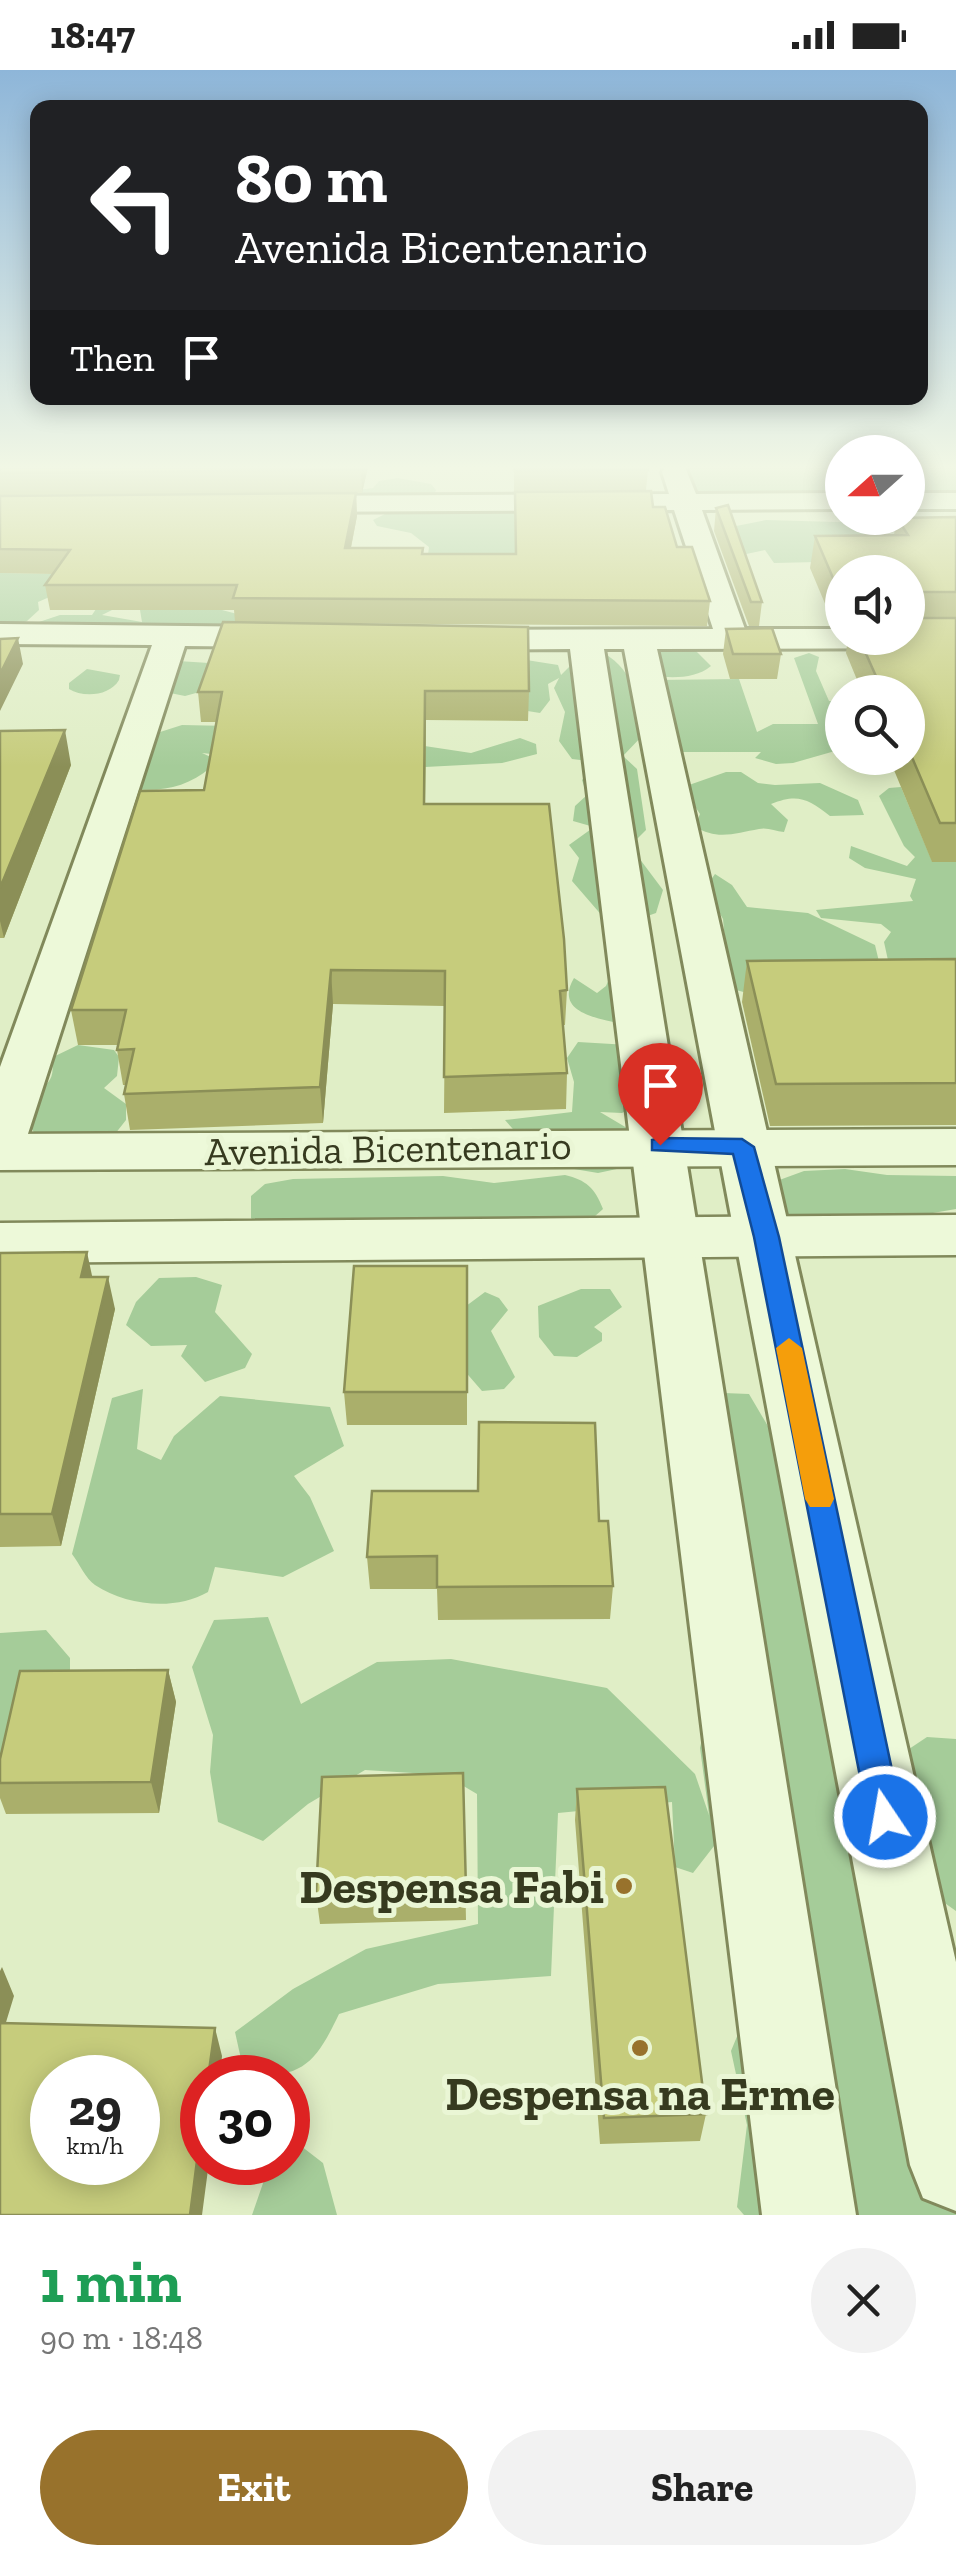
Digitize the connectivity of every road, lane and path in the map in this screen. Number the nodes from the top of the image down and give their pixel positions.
1 (707, 567) edge
2 (0, 634) edge
3 (172, 635) junction
4 (331, 638) edge
5 (956, 638) edge
6 (429, 639) edge
7 (733, 640) junction
8 (612, 642) junction
9 (0, 1140) edge
10 (660, 1145) junction
11 (742, 1147) junction
12 (956, 1147) edge
13 (0, 1152) edge
14 (956, 1235) edge
15 (671, 1237) junction
16 (766, 1237) junction
17 (0, 1243) edge
18 (956, 2165) edge
19 (809, 2215) edge

1 - 7 street
2 - 3 street
3 - 4 street
3 - 9 street
5 - 7 street
6 - 8 street
7 - 8 street
8 - 10 street
8 - 11 street
10 - 11 street, Avenida Bicentenario
10 - 13 street, Avenida Bicentenario
10 - 15 street
11 - 12 street, Avenida Bicentenario
11 - 16 street
14 - 16 street
15 - 16 street
15 - 17 street
15 - 19 street
16 - 18 street

